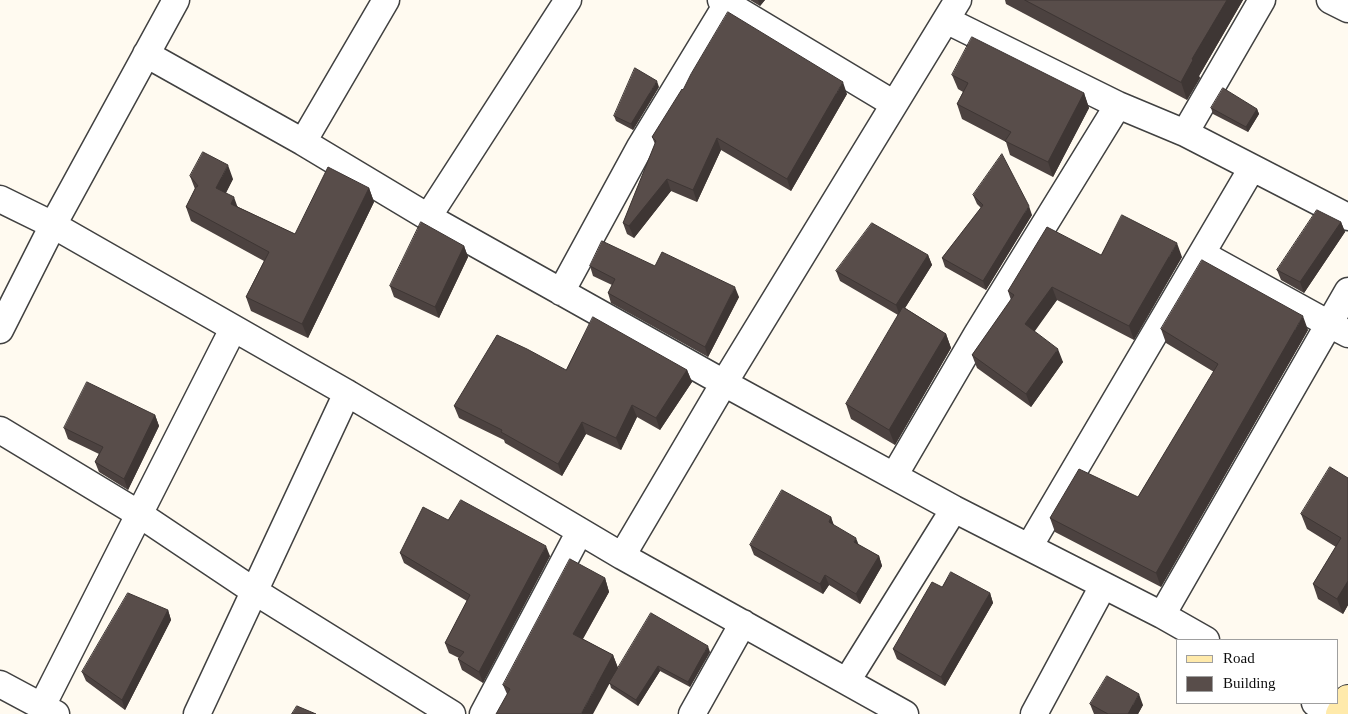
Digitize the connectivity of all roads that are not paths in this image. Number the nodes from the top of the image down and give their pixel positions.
1 (176, 0) edge
2 (386, 0) edge
3 (568, 0) edge
4 (1262, 0) edge
5 (1330, 0) edge
6 (724, 2) edge
7 (952, 10) edge
8 (1348, 10) edge
9 (146, 54) junction
10 (894, 104) junction
11 (1118, 105) junction
12 (1185, 133) junction
13 (303, 142) junction
14 (1252, 168) junction
15 (0, 200) edge
16 (1348, 216) edge
17 (428, 217) junction
18 (53, 225) junction
19 (1202, 254) junction
20 (1348, 291) edge
21 (561, 292) junction
22 (234, 329) junction
23 (1338, 329) edge
24 (0, 330) edge
25 (724, 383) junction
26 (346, 393) junction
27 (0, 430) edge
28 (894, 476) junction
29 (954, 509) junction
30 (139, 514) junction
31 (580, 531) junction
32 (1029, 547) junction
33 (622, 556) junction
34 (1103, 586) junction
35 (254, 591) junction
36 (1162, 615) junction
37 (742, 623) junction
38 (1204, 639) edge
39 (847, 682) junction
40 (0, 684) edge
41 (1348, 699) edge
42 (1317, 704) edge
43 (49, 710) edge
44 (197, 714) edge
45 (452, 714) edge
46 (483, 714) edge
47 (692, 714) edge
48 (905, 714) edge
49 (1034, 714) edge
50 (1335, 714) edge
51 (1340, 714) edge

1 - 9 street
2 - 13 street
3 - 17 street
4 - 12 street
5 - 8 street
6 - 10 street
6 - 21 street
7 - 10 street
7 - 11 street
9 - 13 street
9 - 18 street
10 - 25 street
11 - 12 street
11 - 28 street
12 - 14 street
13 - 17 street
14 - 16 street
14 - 19 street
15 - 18 street
17 - 21 street
18 - 22 street
18 - 24 street
19 - 23 street
19 - 32 street
20 - 23 street
21 - 25 street
22 - 26 street
22 - 30 street
23 - 36 street
25 - 28 street
25 - 33 street
26 - 31 street
26 - 35 street
27 - 30 street
28 - 29 street
29 - 32 street
29 - 39 street
30 - 35 street
30 - 43 street
31 - 33 street
31 - 46 street
32 - 34 street
33 - 37 street
34 - 36 street
34 - 49 street
35 - 44 street
35 - 45 street
36 - 38 street
37 - 39 street
37 - 47 street
39 - 48 street
40 - 43 street
41 - 51 street
42 - 50 street

